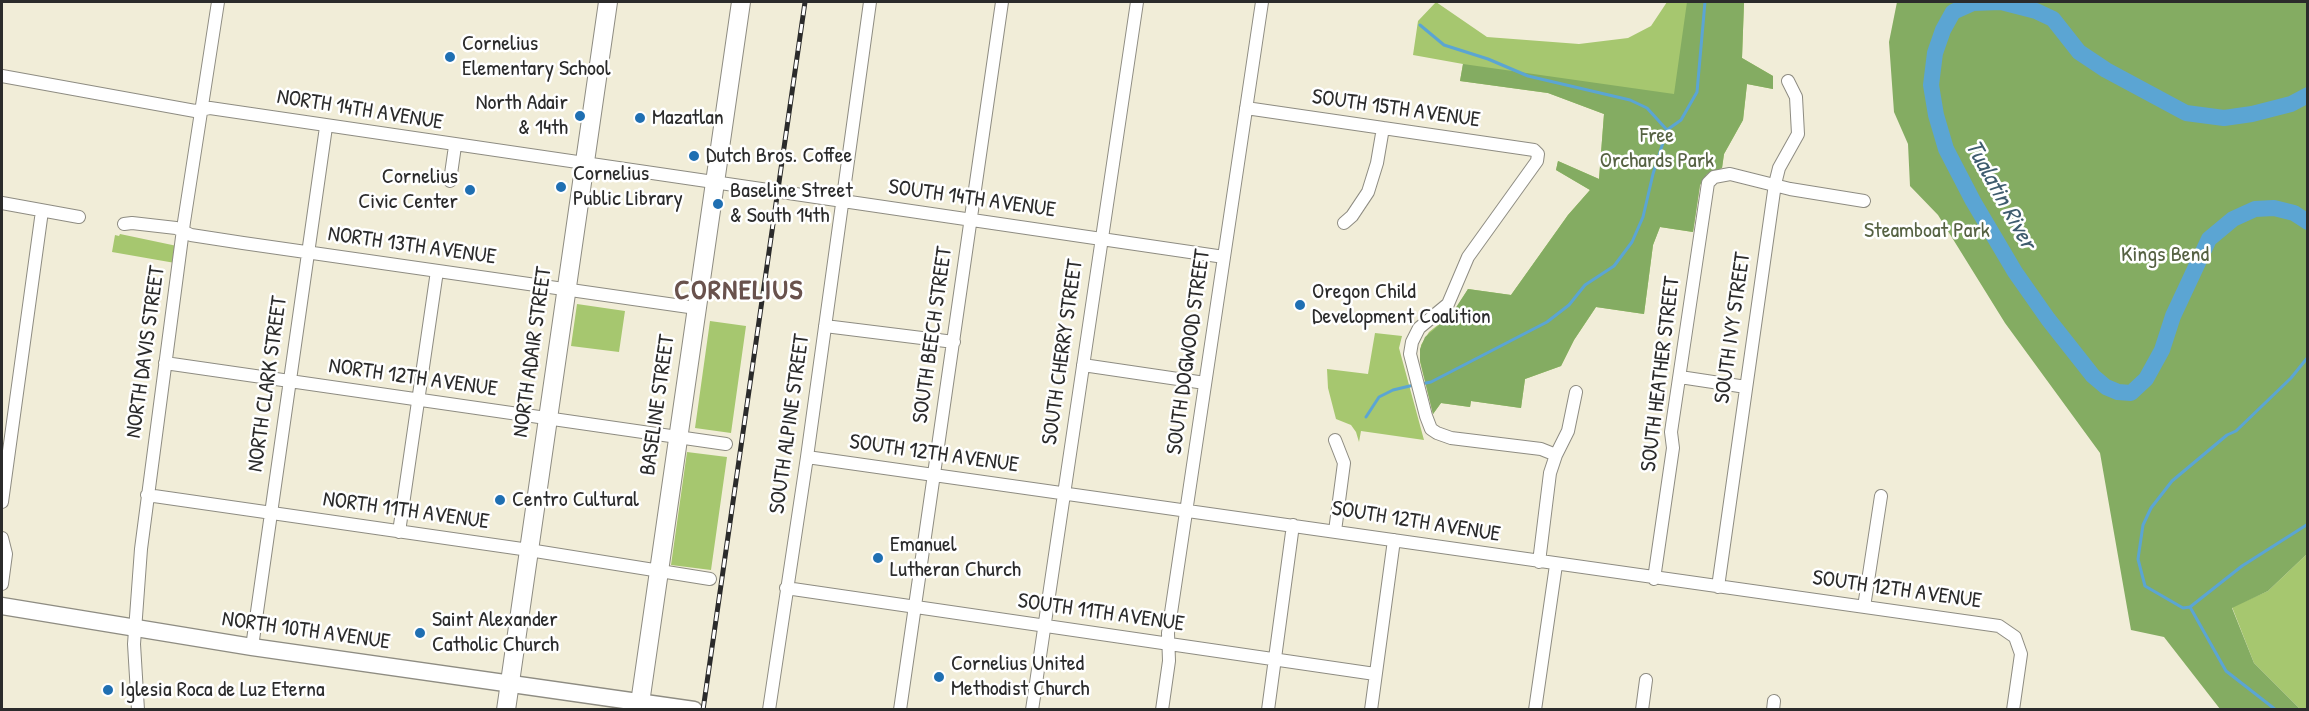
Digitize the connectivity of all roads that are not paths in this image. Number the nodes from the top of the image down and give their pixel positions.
1 (218, 2) edge
2 (608, 2) edge
3 (741, 2) edge
4 (870, 2) edge
5 (1002, 2) edge
6 (1137, 2) edge
7 (1262, 2) edge
8 (2, 76) edge
9 (1788, 81) dead end
10 (1246, 108) junction
11 (202, 111) junction
12 (326, 127) junction
13 (1383, 128) junction
14 (455, 146) junction
15 (585, 164) junction
16 (450, 181) dead end
17 (714, 183) junction
18 (1775, 184) junction
19 (1864, 201) dead end
20 (843, 202) junction
21 (2, 203) edge
22 (42, 211) junction
23 (79, 217) dead end
24 (971, 220) junction
25 (1344, 223) dead end
26 (124, 224) dead end
27 (183, 232) junction
28 (1100, 239) junction
29 (308, 253) junction
30 (1224, 257) junction
31 (437, 271) junction
32 (567, 290) junction
33 (696, 308) junction
34 (825, 326) junction
35 (954, 342) junction
36 (165, 363) junction
37 (1083, 365) junction
38 (1680, 377) junction
39 (289, 381) junction
40 (1205, 383) junction
41 (1746, 387) junction
42 (1576, 393) dead end
43 (419, 400) junction
44 (548, 418) junction
45 (677, 437) junction
46 (1335, 440) dead end
47 (726, 444) dead end
48 (1556, 455) junction
49 (807, 458) junction
50 (933, 475) junction
51 (1063, 493) junction
52 (147, 495) junction
53 (1881, 496) dead end
54 (2, 502) edge
55 (1186, 511) junction
56 (271, 513) junction
57 (1293, 525) junction
58 (1335, 531) junction
59 (399, 532) junction
60 (2, 538) edge
61 (1394, 540) junction
62 (529, 550) junction
63 (1539, 562) junction
64 (1556, 565) junction
65 (658, 571) junction
66 (710, 579) dead end
67 (1654, 579) junction
68 (2, 584) edge
69 (1718, 586) junction
70 (786, 588) junction
71 (2, 606) edge
72 (1864, 607) junction
73 (915, 608) junction
74 (1044, 626) junction
75 (135, 628) junction
76 (1168, 644) junction
77 (252, 647) junction
78 (1275, 660) junction
79 (1375, 674) junction
80 (1646, 680) dead end
81 (509, 683) junction
82 (639, 705) edge
83 (138, 710) edge
84 (506, 710) edge
85 (694, 710) edge
86 (769, 710) edge
87 (900, 710) edge
88 (1032, 710) edge
89 (1162, 710) edge
90 (1268, 710) edge
91 (1371, 710) edge
92 (1535, 710) edge
93 (1642, 710) edge
94 (2013, 710) edge

1 - 11 street, NORTH DAVIS STREET
2 - 15 highway, NORTH ADAIR STREET
3 - 17 highway, BASELINE STREET
4 - 20 street, SOUTH ALPINE STREET
5 - 24 street, SOUTH BEECH STREET
6 - 28 street, SOUTH CHERRY STREET
7 - 10 street, SOUTH DOGWOOD STREET
8 - 11 street, NORTH 14TH AVENUE
9 - 18 street, SOUTH IVY STREET
10 - 13 street, SOUTH 15TH AVENUE
10 - 30 street, SOUTH DOGWOOD STREET
11 - 12 street, NORTH 14TH AVENUE
11 - 27 street, NORTH DAVIS STREET
12 - 14 street, NORTH 14TH AVENUE
12 - 29 street, NORTH CLARK STREET
13 - 25 street
13 - 48 street, SOUTH 15TH AVENUE
14 - 15 street, NORTH 14TH AVENUE
14 - 16 street
15 - 17 street, NORTH 14TH AVENUE
15 - 32 highway, NORTH ADAIR STREET
17 - 20 street, SOUTH 14TH AVENUE
17 - 33 highway, BASELINE STREET
18 - 19 street
18 - 38 street, SOUTH HEATHER STREET
18 - 41 street, SOUTH IVY STREET
20 - 24 street, SOUTH 14TH AVENUE
20 - 34 street, SOUTH ALPINE STREET
21 - 22 street
22 - 23 street
22 - 54 street
24 - 28 street, SOUTH 14TH AVENUE
24 - 35 street, SOUTH BEECH STREET
26 - 27 street, NORTH 13TH AVENUE
27 - 29 street, NORTH 13TH AVENUE
27 - 36 street, NORTH DAVIS STREET
28 - 30 street, SOUTH 14TH AVENUE
28 - 37 street, SOUTH CHERRY STREET
29 - 31 street, NORTH 13TH AVENUE
29 - 39 street, NORTH CLARK STREET
30 - 40 street, SOUTH DOGWOOD STREET
31 - 32 street, NORTH 13TH AVENUE
31 - 43 street
32 - 33 street, NORTH 13TH AVENUE
32 - 44 highway, NORTH ADAIR STREET
33 - 45 highway, BASELINE STREET
34 - 35 street
34 - 49 street, SOUTH ALPINE STREET
35 - 50 street, SOUTH BEECH STREET
36 - 39 street, NORTH 12TH AVENUE
36 - 52 street, NORTH DAVIS STREET
37 - 40 street
37 - 51 street, SOUTH CHERRY STREET
38 - 41 street
38 - 67 street, SOUTH HEATHER STREET
39 - 43 street, NORTH 12TH AVENUE
39 - 56 street, NORTH CLARK STREET
40 - 55 street, SOUTH DOGWOOD STREET
41 - 69 street, SOUTH IVY STREET
42 - 48 street
43 - 44 street, NORTH 12TH AVENUE
43 - 59 street
44 - 45 street, NORTH 12TH AVENUE
44 - 62 highway, NORTH ADAIR STREET
45 - 47 street, NORTH 12TH AVENUE
45 - 65 highway, BASELINE STREET
46 - 58 street
48 - 63 street
49 - 50 street, SOUTH 12TH AVENUE
49 - 70 street, SOUTH ALPINE STREET
50 - 51 street, SOUTH 12TH AVENUE
50 - 73 street, SOUTH BEECH STREET
51 - 55 street, SOUTH 12TH AVENUE
51 - 74 street, SOUTH CHERRY STREET
52 - 56 street, NORTH 11TH AVENUE
52 - 75 street, NORTH DAVIS STREET
53 - 72 street
55 - 57 street, SOUTH 12TH AVENUE
55 - 76 street, SOUTH DOGWOOD STREET
56 - 59 street, NORTH 11TH AVENUE
56 - 77 street, NORTH CLARK STREET
57 - 58 street, SOUTH 12TH AVENUE
57 - 78 street
58 - 61 street, SOUTH 12TH AVENUE
59 - 62 street, NORTH 11TH AVENUE
60 - 68 street
61 - 63 street, SOUTH 12TH AVENUE
61 - 79 street
62 - 65 street, NORTH 11TH AVENUE
62 - 81 highway, NORTH ADAIR STREET
63 - 64 street, SOUTH 12TH AVENUE
64 - 67 street, SOUTH 12TH AVENUE
64 - 92 street
65 - 66 street
65 - 82 highway, BASELINE STREET
67 - 69 street, SOUTH 12TH AVENUE
69 - 72 street, SOUTH 12TH AVENUE
70 - 73 street, SOUTH 11TH AVENUE
70 - 86 street, SOUTH ALPINE STREET
71 - 75 main road, NORTH 10TH AVENUE
72 - 94 street, SOUTH 12TH AVENUE
73 - 74 street, SOUTH 11TH AVENUE
73 - 87 street, SOUTH BEECH STREET
74 - 76 street, SOUTH 11TH AVENUE
74 - 88 street, SOUTH CHERRY STREET
75 - 77 main road, NORTH 10TH AVENUE
75 - 83 street, NORTH DAVIS STREET
76 - 78 street, SOUTH 11TH AVENUE
76 - 89 street, SOUTH DOGWOOD STREET
77 - 81 main road, NORTH 10TH AVENUE
78 - 79 street, SOUTH 11TH AVENUE
78 - 90 street
79 - 91 street
80 - 93 street
81 - 82 main road, NORTH 10TH AVENUE
81 - 84 highway, NORTH ADAIR STREET
82 - 85 main road, NORTH 10TH AVENUE

